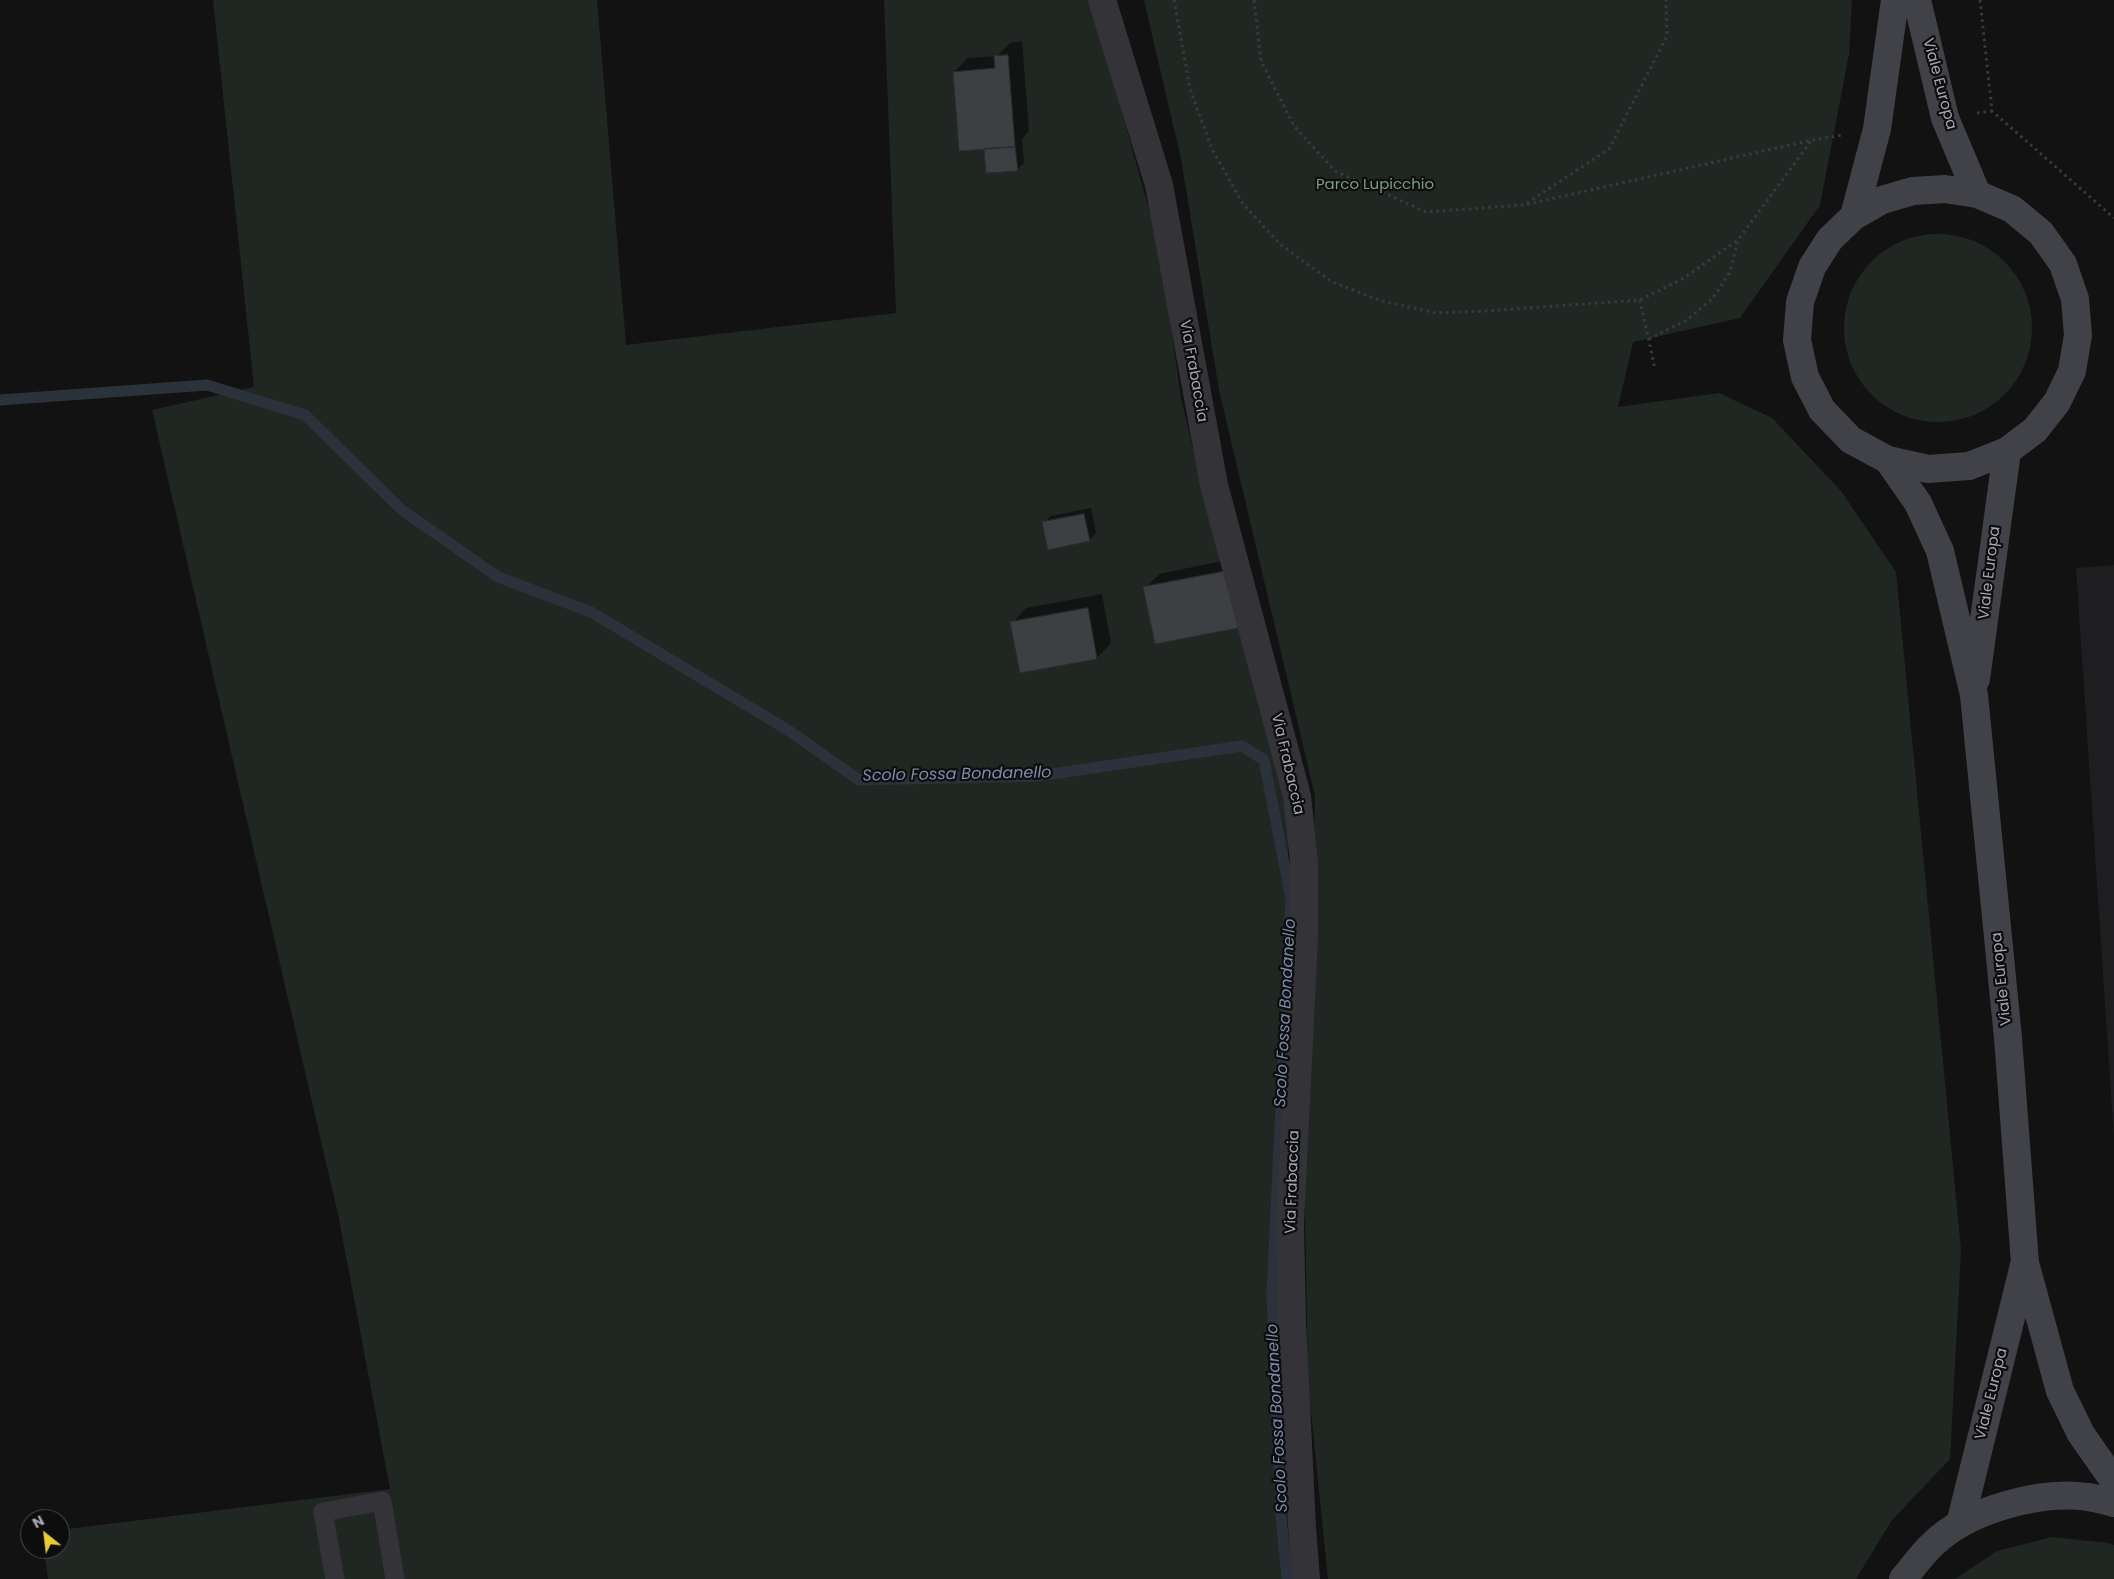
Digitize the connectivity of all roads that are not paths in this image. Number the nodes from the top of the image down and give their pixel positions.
1 (1102, 0) edge
2 (1895, 0) edge
3 (1917, 0) edge
4 (1977, 194) junction
5 (1854, 216) junction
6 (2007, 451) junction
7 (1888, 460) junction
8 (1974, 696) junction
9 (2025, 1263) junction
10 (2114, 1481) edge
11 (2114, 1503) edge
12 (1960, 1524) junction
13 (335, 1579) edge
14 (395, 1579) edge
15 (1306, 1579) edge
16 (1903, 1579) edge

1 - 15 street, Via Frabaccia
2 - 5 street
3 - 4 street, Viale Europa
4 - 5 street, Viale Europa
4 - 6 street, Viale Europa
5 - 7 street, Viale Europa
6 - 7 street, Viale Europa
6 - 8 street, Viale Europa
7 - 8 street, Viale Europa
8 - 9 street, Viale Europa
9 - 10 street, Viale Europa
9 - 12 street, Viale Europa
11 - 12 street
12 - 16 street
13 - 14 lane

